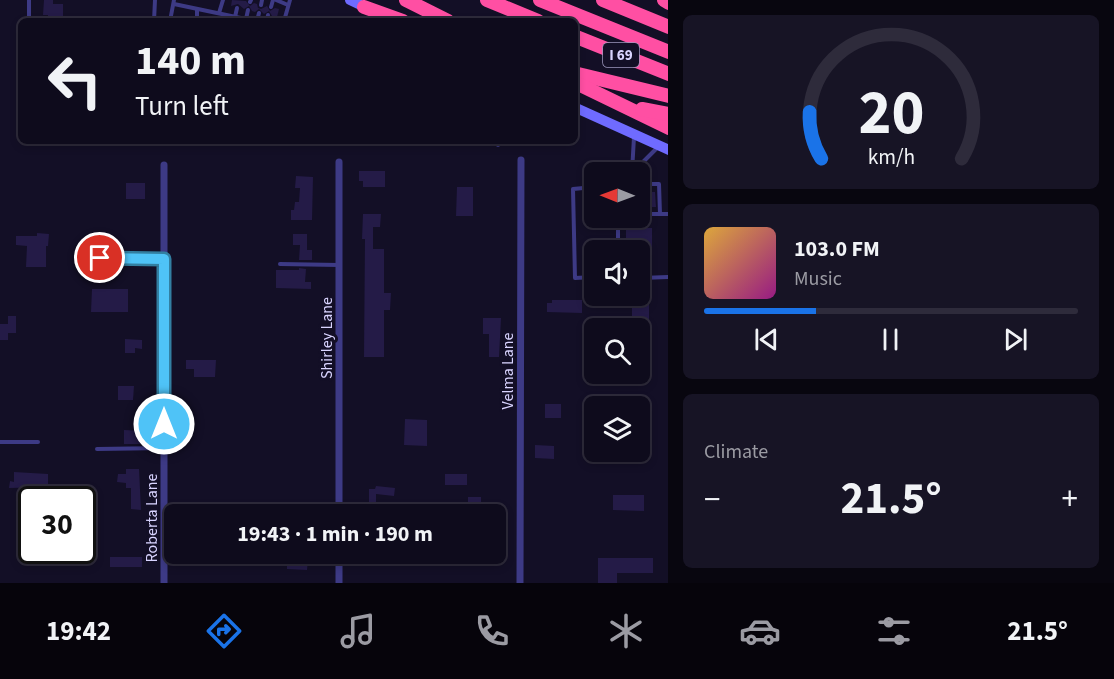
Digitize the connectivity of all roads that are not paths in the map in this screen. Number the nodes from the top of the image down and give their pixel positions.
1 (29, 0) edge
2 (155, 0) edge
3 (223, 0) edge
4 (274, 0) edge
5 (350, 0) edge
6 (406, 0) edge
7 (487, 0) edge
8 (540, 0) edge
9 (603, 0) edge
10 (174, 2) edge
11 (289, 2) edge
12 (271, 7) dead end
13 (364, 7) junction
14 (237, 8) dead end
15 (197, 9) junction
16 (249, 10) dead end
17 (259, 13) dead end
18 (219, 14) junction
19 (268, 15) dead end
20 (235, 17) junction
21 (28, 18) edge
22 (154, 18) edge
23 (171, 18) edge
24 (197, 18) edge
25 (240, 18) edge
26 (246, 18) edge
27 (257, 18) edge
28 (268, 18) edge
29 (285, 18) edge
30 (387, 18) edge
31 (395, 18) edge
32 (442, 18) edge
33 (531, 18) edge
34 (668, 27) edge
35 (578, 38) edge
36 (668, 52) edge
37 (578, 74) edge
38 (668, 74) edge
39 (578, 84) edge
40 (668, 96) edge
41 (608, 98) junction
42 (578, 109) edge
43 (668, 114) edge
44 (668, 128) edge
45 (634, 134) junction
46 (664, 148) edge
47 (521, 160) dead end
48 (339, 162) dead end
49 (633, 162) edge
50 (645, 162) edge
51 (164, 165) dead end
52 (650, 184) edge
53 (584, 188) edge
54 (650, 214) edge
55 (660, 214) junction
56 (668, 214) edge
57 (164, 259) junction
58 (280, 264) dead end
59 (339, 265) junction
60 (650, 276) edge
61 (668, 277) edge
62 (584, 278) edge
63 (100, 280) dead end
64 (0, 442) edge
65 (38, 442) dead end
66 (98, 448) dead end
67 (164, 448) junction
68 (339, 504) edge
69 (339, 564) edge
70 (164, 583) edge
71 (339, 583) edge
72 (519, 583) edge

1 - 21 lane
2 - 22 lane
3 - 18 lane
4 - 11 lane
4 - 12 lane
5 - 13 main road
6 - 32 highway
7 - 33 highway
8 - 36 highway
9 - 34 highway
10 - 15 lane
10 - 23 lane
11 - 29 lane
13 - 30 main road
13 - 31 highway
14 - 20 lane
15 - 18 lane
15 - 24 lane
16 - 26 lane
17 - 27 lane
18 - 20 lane
19 - 28 lane
20 - 25 lane
35 - 38 highway, I 69
37 - 40 highway
39 - 41 highway
41 - 43 highway
41 - 44 highway
42 - 45 main road
45 - 46 main road
45 - 49 lane
46 - 50 lane
47 - 72 street, Velma Lane
48 - 59 street, Shirley Lane
51 - 57 street, Roberta Lane
52 - 55 lane
53 - 62 lane
54 - 55 lane
55 - 56 lane
57 - 63 lane
57 - 67 street, Roberta Lane
58 - 59 lane
59 - 68 street, Shirley Lane
60 - 61 lane
64 - 65 lane
66 - 67 lane
67 - 70 street, Roberta Lane
69 - 71 street

